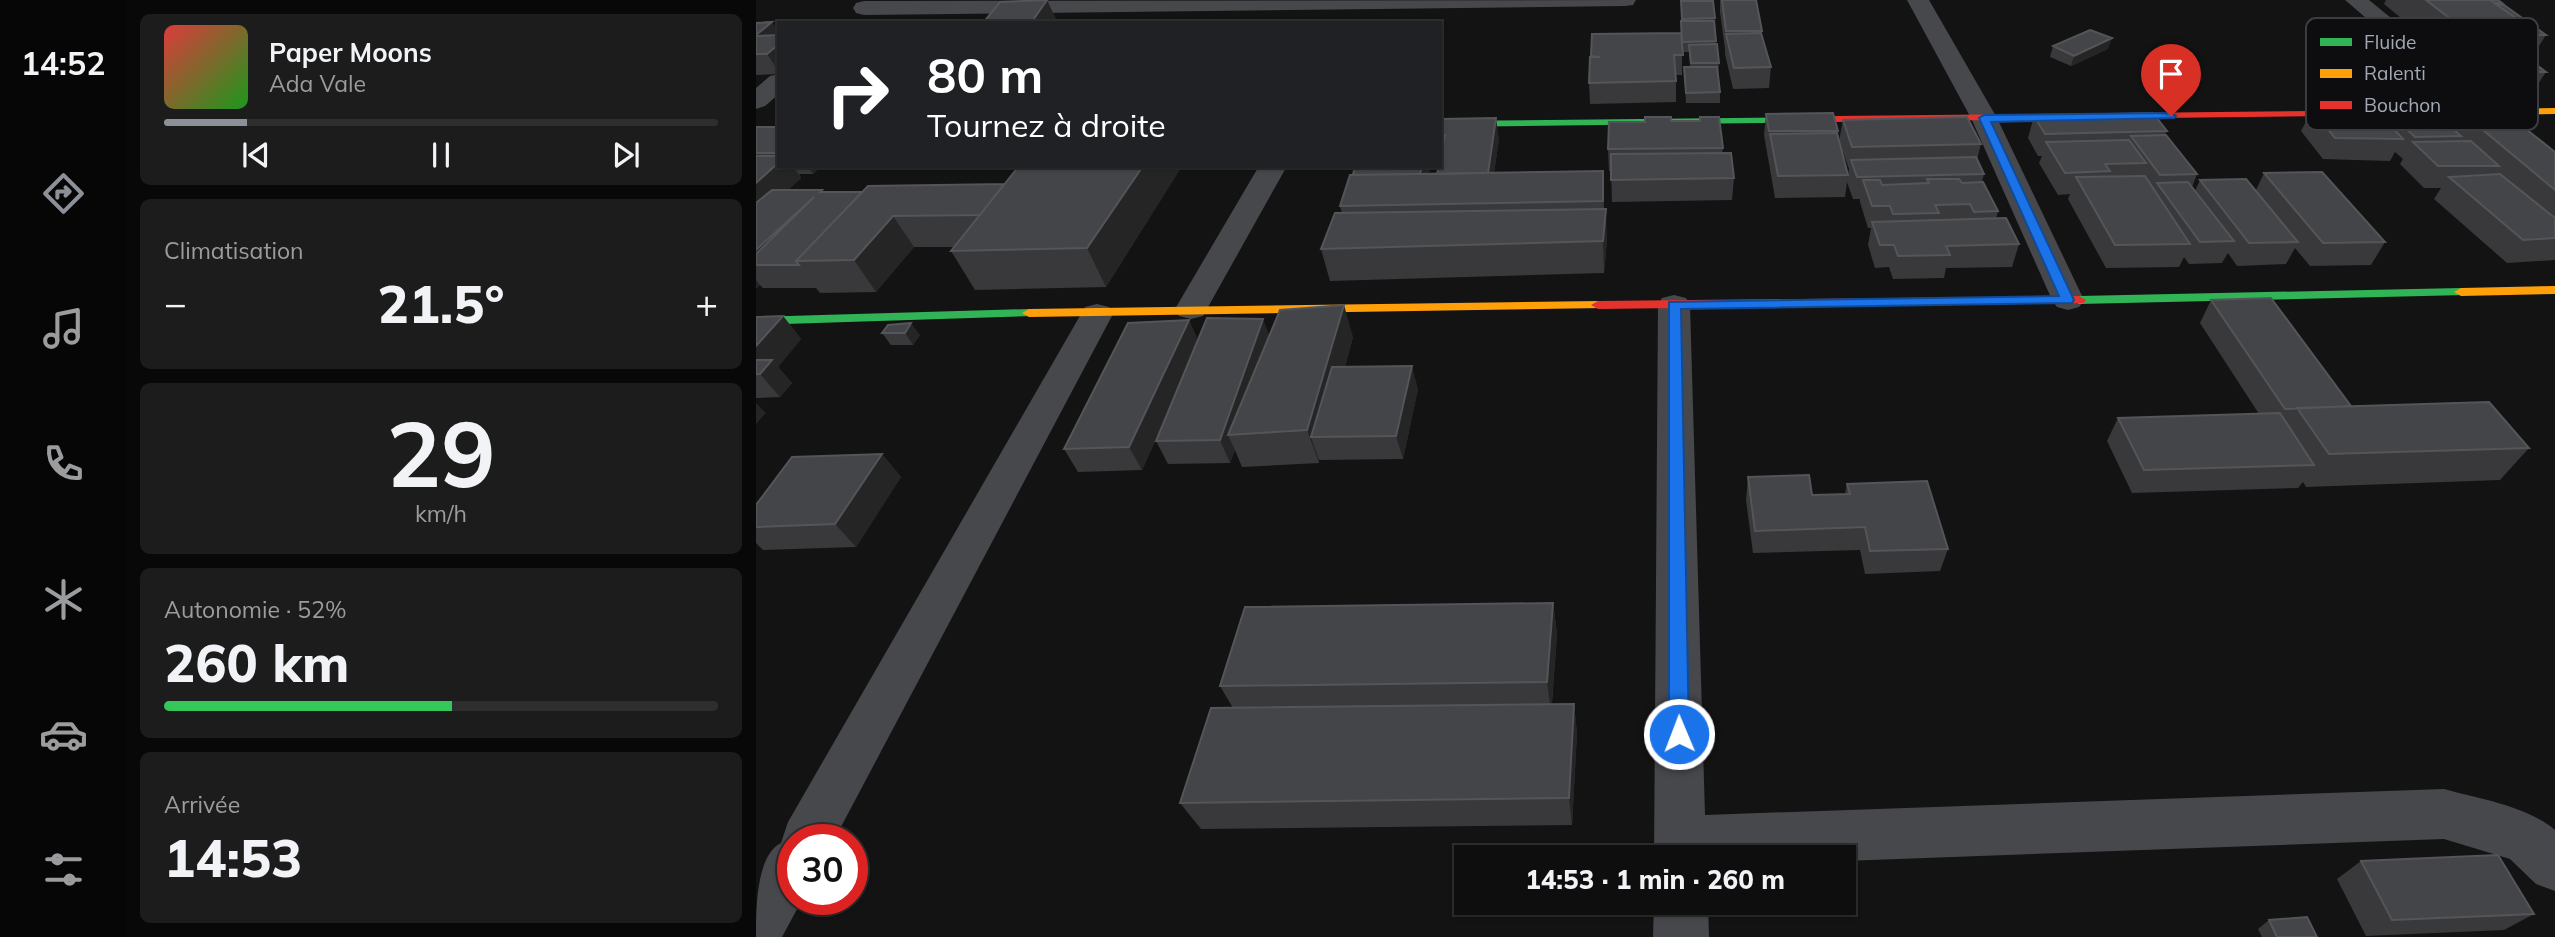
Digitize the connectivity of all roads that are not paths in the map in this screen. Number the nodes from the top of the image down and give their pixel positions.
1 (1625, 0) edge
2 (1918, 0) edge
3 (2356, 0) edge
4 (1341, 9) edge
5 (862, 10) edge
6 (2378, 18) edge
7 (777, 83) edge
8 (756, 100) edge
9 (2306, 114) edge
10 (1984, 118) junction
11 (1442, 124) edge
12 (2510, 130) edge
13 (1272, 168) edge
14 (2555, 172) edge
15 (2555, 290) edge
16 (2068, 300) junction
17 (1674, 304) junction
18 (1191, 309) junction
19 (1097, 314) junction
20 (756, 321) edge
21 (815, 824) edge
22 (1680, 845) edge
23 (1786, 845) edge
24 (2555, 865) edge
25 (777, 892) edge
26 (1681, 915) edge
27 (756, 929) edge
28 (1681, 937) edge

1 - 4 street
2 - 10 street
3 - 6 street
4 - 5 street
7 - 8 street
9 - 10 street
10 - 11 street
10 - 16 street
12 - 14 street
13 - 18 street
15 - 16 street
16 - 17 street
17 - 18 street
17 - 22 street
18 - 19 street
19 - 20 street
19 - 21 street
23 - 24 street
25 - 27 street
26 - 28 street

